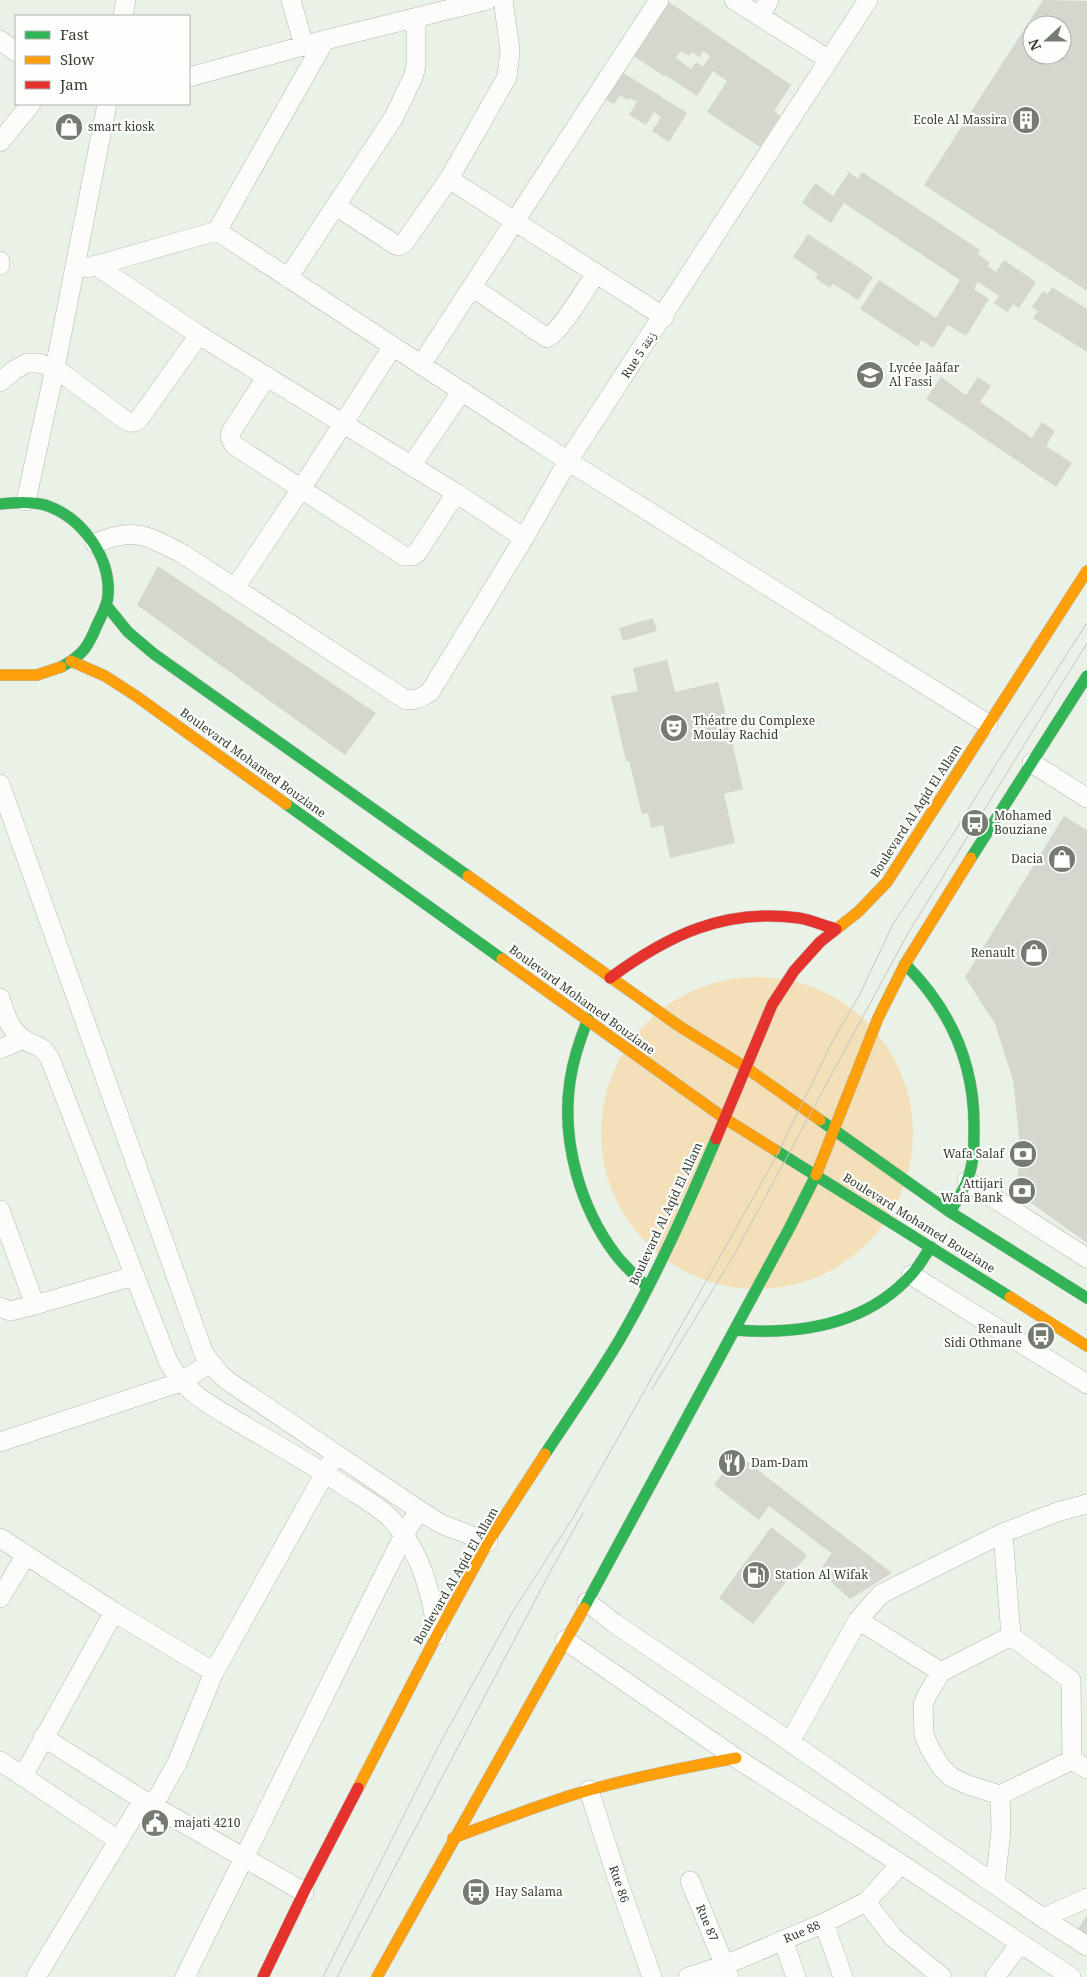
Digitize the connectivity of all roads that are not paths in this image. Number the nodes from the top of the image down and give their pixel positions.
1 (126, 0) edge
2 (291, 0) edge
3 (487, 0) edge
4 (503, 0) edge
5 (659, 0) edge
6 (734, 0) edge
7 (868, 0) edge
8 (460, 4) edge
9 (765, 8) edge
10 (123, 15) edge
11 (416, 18) junction
12 (0, 40) edge
13 (325, 40) junction
14 (304, 46) junction
15 (15, 51) edge
16 (829, 60) junction
17 (190, 76) edge
18 (30, 105) edge
19 (107, 105) edge
20 (0, 142) edge
21 (449, 179) junction
22 (336, 206) junction
23 (516, 220) junction
24 (216, 231) junction
25 (95, 265) junction
26 (74, 272) junction
27 (596, 273) junction
28 (288, 278) junction
29 (472, 287) junction
30 (664, 317) junction
31 (199, 335) junction
32 (393, 346) junction
33 (421, 364) junction
34 (55, 368) junction
35 (267, 376) junction
36 (0, 382) edge
37 (462, 391) junction
38 (342, 424) junction
39 (568, 461) junction
40 (411, 466) junction
41 (301, 490) junction
42 (456, 493) junction
43 (26, 502) junction
44 (0, 504) edge
45 (524, 538) junction
46 (95, 543) junction
47 (1087, 571) edge
48 (234, 588) junction
49 (106, 605) junction
50 (71, 661) junction
51 (0, 675) edge
52 (1087, 676) edge
53 (988, 724) junction
54 (1032, 762) junction
55 (0, 784) edge
56 (1087, 798) edge
57 (836, 929) junction
58 (905, 964) junction
59 (610, 978) junction
60 (0, 998) edge
61 (588, 1019) junction
62 (24, 1040) junction
63 (0, 1049) edge
64 (745, 1068) junction
65 (724, 1118) junction
66 (833, 1130) junction
67 (816, 1174) junction
68 (967, 1181) junction
69 (0, 1210) edge
70 (950, 1212) junction
71 (931, 1247) junction
72 (1087, 1258) edge
73 (910, 1274) junction
74 (134, 1276) junction
75 (648, 1288) junction
76 (1087, 1298) edge
77 (35, 1305) junction
78 (0, 1307) edge
79 (734, 1330) junction
80 (1087, 1346) edge
81 (210, 1363) junction
82 (180, 1382) junction
83 (1087, 1384) edge
84 (0, 1442) edge
85 (337, 1454) junction
86 (324, 1473) junction
87 (1087, 1504) edge
88 (419, 1510) junction
89 (1003, 1533) junction
90 (404, 1536) junction
91 (0, 1538) edge
92 (488, 1542) junction
93 (26, 1555) junction
94 (0, 1598) edge
95 (587, 1602) junction
96 (114, 1612) junction
97 (858, 1620) junction
98 (437, 1635) junction
99 (1011, 1636) junction
100 (565, 1640) junction
101 (214, 1672) junction
102 (941, 1672) junction
103 (1079, 1676) edge
104 (43, 1737) junction
105 (790, 1742) junction
106 (736, 1758) junction
107 (0, 1762) edge
108 (1079, 1765) edge
109 (23, 1776) junction
110 (589, 1790) junction
111 (1000, 1794) junction
112 (148, 1803) junction
113 (453, 1838) junction
114 (119, 1841) junction
115 (244, 1858) junction
116 (901, 1864) junction
117 (690, 1881) dead end
118 (995, 1884) junction
119 (304, 1892) junction
120 (1087, 1898) edge
121 (866, 1902) junction
122 (1042, 1918) junction
123 (824, 1923) junction
124 (783, 1940) junction
125 (1020, 1944) junction
126 (1087, 1946) edge
127 (727, 1971) edge
128 (36, 1977) edge
129 (185, 1977) edge
130 (264, 1977) edge
131 (377, 1977) edge
132 (652, 1977) edge
133 (688, 1977) edge
134 (796, 1977) edge
135 (843, 1977) edge
136 (942, 1977) edge
137 (995, 1977) edge
138 (1071, 1977) edge

1 - 10 street
2 - 14 street
3 - 8 street
4 - 21 street
5 - 23 street
6 - 9 street
7 - 16 street, Rue 5 زنقة
8 - 11 street
9 - 16 street
11 - 13 street
11 - 22 street
12 - 15 street
13 - 14 street
13 - 24 street
14 - 17 street
16 - 30 street, Rue 5 زنقة
18 - 20 street
19 - 26 street
21 - 22 street
21 - 23 street
22 - 28 street
23 - 27 street
23 - 29 street
24 - 25 street
24 - 28 street
25 - 26 street
25 - 31 street
26 - 34 street
27 - 29 street
27 - 30 street
28 - 32 street
29 - 33 street
30 - 39 street, Rue 5 زنقة
31 - 34 street
31 - 35 street
32 - 33 street
32 - 38 street
33 - 37 street
34 - 36 street
34 - 43 street
35 - 38 street
35 - 41 street
37 - 39 street
37 - 40 street
38 - 40 street
38 - 41 street
39 - 45 street, Rue 5 زنقة
39 - 53 street
40 - 42 street
41 - 42 street
41 - 48 street
42 - 45 street
43 - 44 main road
43 - 46 main road
45 - 48 street, Rue 5 زنقة
46 - 48 street
46 - 49 main road
47 - 53 main road, Boulevard Al Aqid El Allam
49 - 50 main road
49 - 59 main road, Boulevard Mohamed Bouziane
50 - 51 main road
50 - 61 main road, Boulevard Mohamed Bouziane
52 - 54 main road
53 - 57 main road, Boulevard Al Aqid El Allam
54 - 56 street
54 - 58 main road
55 - 81 street
57 - 59 main road
57 - 64 main road, Boulevard Al Aqid El Allam
58 - 66 main road
58 - 68 main road
59 - 64 main road, Boulevard Mohamed Bouziane
60 - 62 street
61 - 65 main road, Boulevard Mohamed Bouziane
61 - 75 main road
62 - 63 street
62 - 74 street
64 - 65 main road, Boulevard Al Aqid El Allam
64 - 66 main road, Boulevard Mohamed Bouziane
65 - 67 main road, Boulevard Mohamed Bouziane
65 - 75 main road, Boulevard Al Aqid El Allam
66 - 67 main road
66 - 70 main road, Boulevard Mohamed Bouziane
67 - 71 main road, Boulevard Mohamed Bouziane
67 - 79 main road
68 - 70 main road
68 - 72 street
69 - 77 street
70 - 76 main road, Boulevard Mohamed Bouziane
71 - 73 main road
71 - 80 main road, Boulevard Mohamed Bouziane
73 - 79 main road
73 - 83 street
74 - 77 street
74 - 82 street
75 - 92 main road, Boulevard Al Aqid El Allam
77 - 78 street
79 - 95 main road
81 - 82 street
81 - 85 street
82 - 84 street
82 - 86 street
85 - 86 street
85 - 88 street
86 - 90 street
86 - 101 street
87 - 89 street
88 - 90 street
88 - 92 street
89 - 97 street
89 - 99 street
90 - 98 street
90 - 115 street
91 - 93 street
92 - 98 main road, Boulevard Al Aqid El Allam
93 - 94 street
93 - 96 street
95 - 100 main road
95 - 105 street
96 - 101 street
96 - 104 street
97 - 102 street
97 - 105 street
98 - 119 main road, Boulevard Al Aqid El Allam
99 - 102 street
99 - 103 street
100 - 106 street
100 - 113 main road
101 - 112 street
102 - 111 street
103 - 108 street
104 - 109 street
104 - 112 street
105 - 118 street
106 - 110 main road
106 - 116 street
107 - 109 street
108 - 111 street
109 - 114 street
110 - 113 main road
110 - 132 street, Rue 86
111 - 118 street
112 - 114 street
112 - 115 street
113 - 131 main road
114 - 128 street
115 - 119 street
115 - 129 street
116 - 121 street, Rue 88
116 - 125 street
117 - 127 street, Rue 87
118 - 122 street
119 - 130 main road, Boulevard Al Aqid El Allam
120 - 122 street
121 - 123 street, Rue 88
121 - 136 street
122 - 126 street
123 - 124 street, Rue 88
123 - 135 street
124 - 127 street, Rue 88
124 - 134 street
125 - 137 street
125 - 138 street
127 - 133 street, Rue 88

